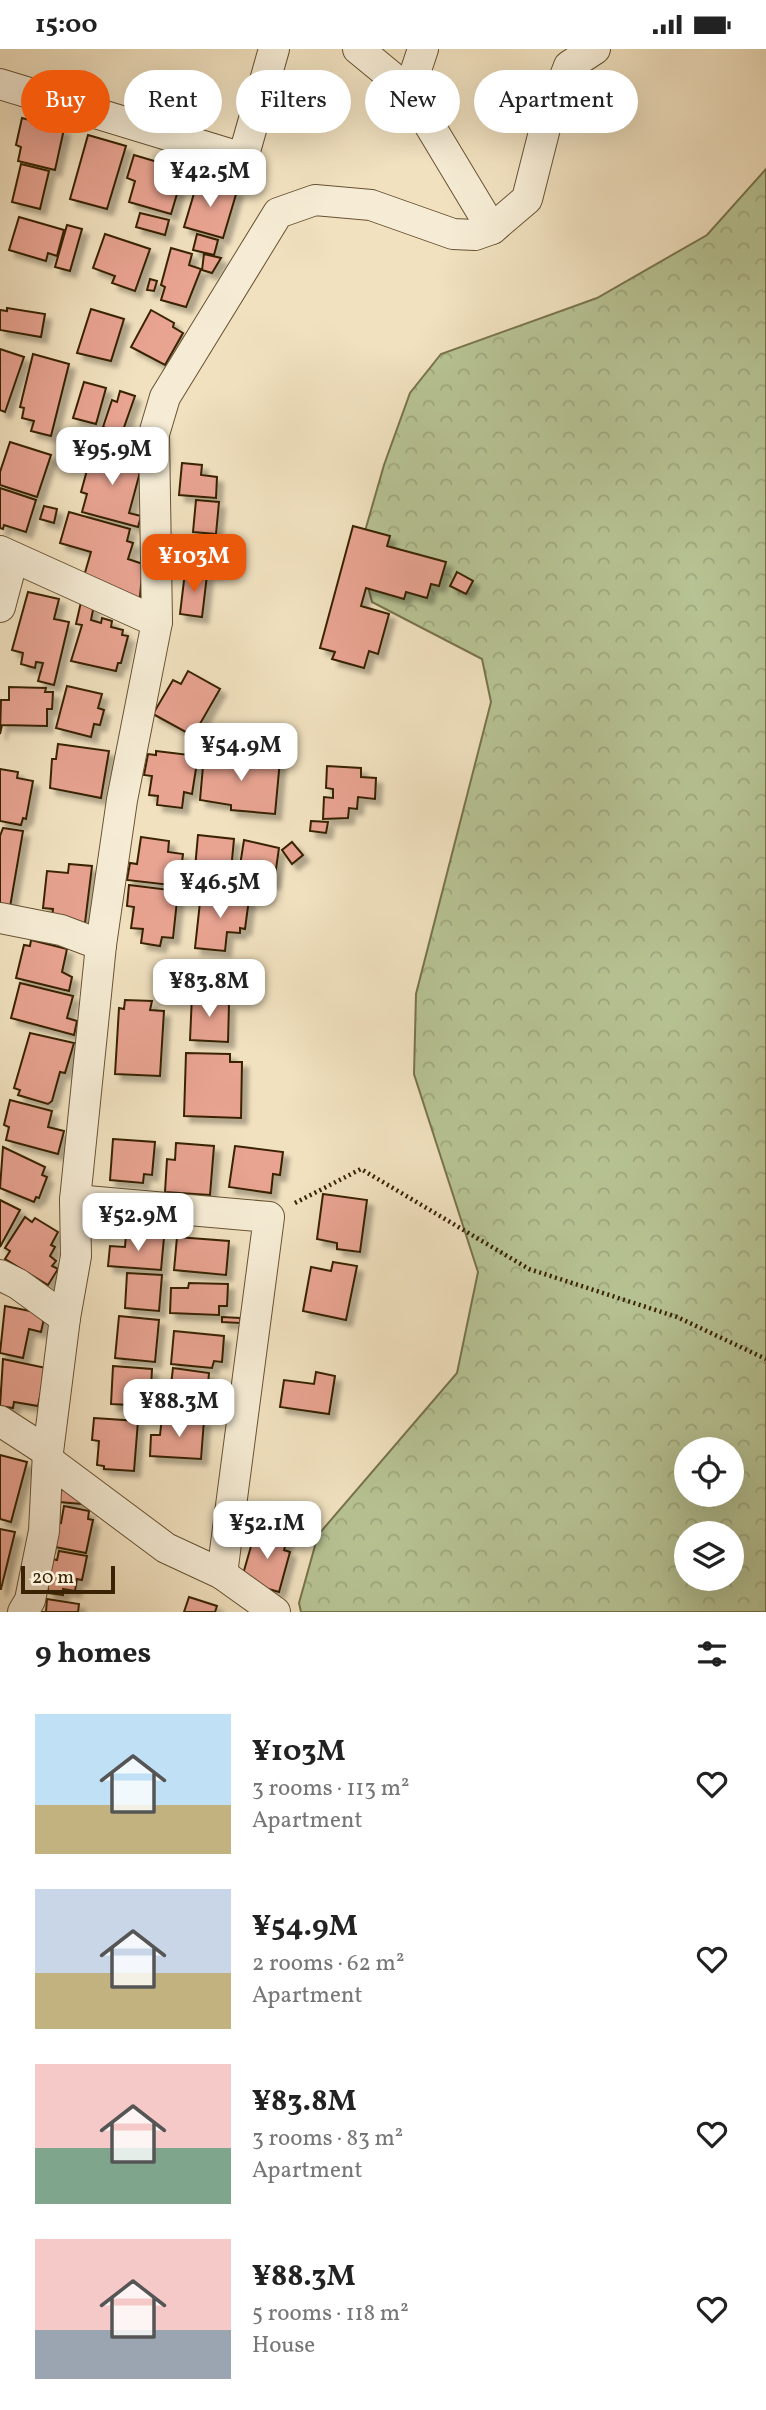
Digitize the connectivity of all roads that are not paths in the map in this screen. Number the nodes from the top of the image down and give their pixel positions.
1 (274, 49) edge
2 (358, 49) edge
3 (423, 49) edge
4 (595, 49) edge
5 (384, 70) edge
6 (416, 70) edge
7 (0, 84) edge
8 (434, 133) edge
9 (492, 229) junction
10 (7, 554) edge
11 (0, 607) edge
12 (157, 622) junction
13 (0, 918) edge
14 (101, 945) junction
15 (75, 1200) junction
16 (0, 1275) edge
17 (65, 1318) junction
18 (0, 1421) edge
19 (48, 1456) junction
20 (222, 1574) junction
21 (264, 1608) edge
22 (23, 1612) edge

1 - 7 street
2 - 5 street
3 - 6 street
4 - 9 street
8 - 9 street
9 - 12 street
10 - 11 street
10 - 12 street
12 - 14 street
13 - 14 street
14 - 15 street
15 - 17 street
15 - 20 street
16 - 17 street
17 - 19 street
18 - 19 street
19 - 20 street
19 - 22 street
20 - 21 street

